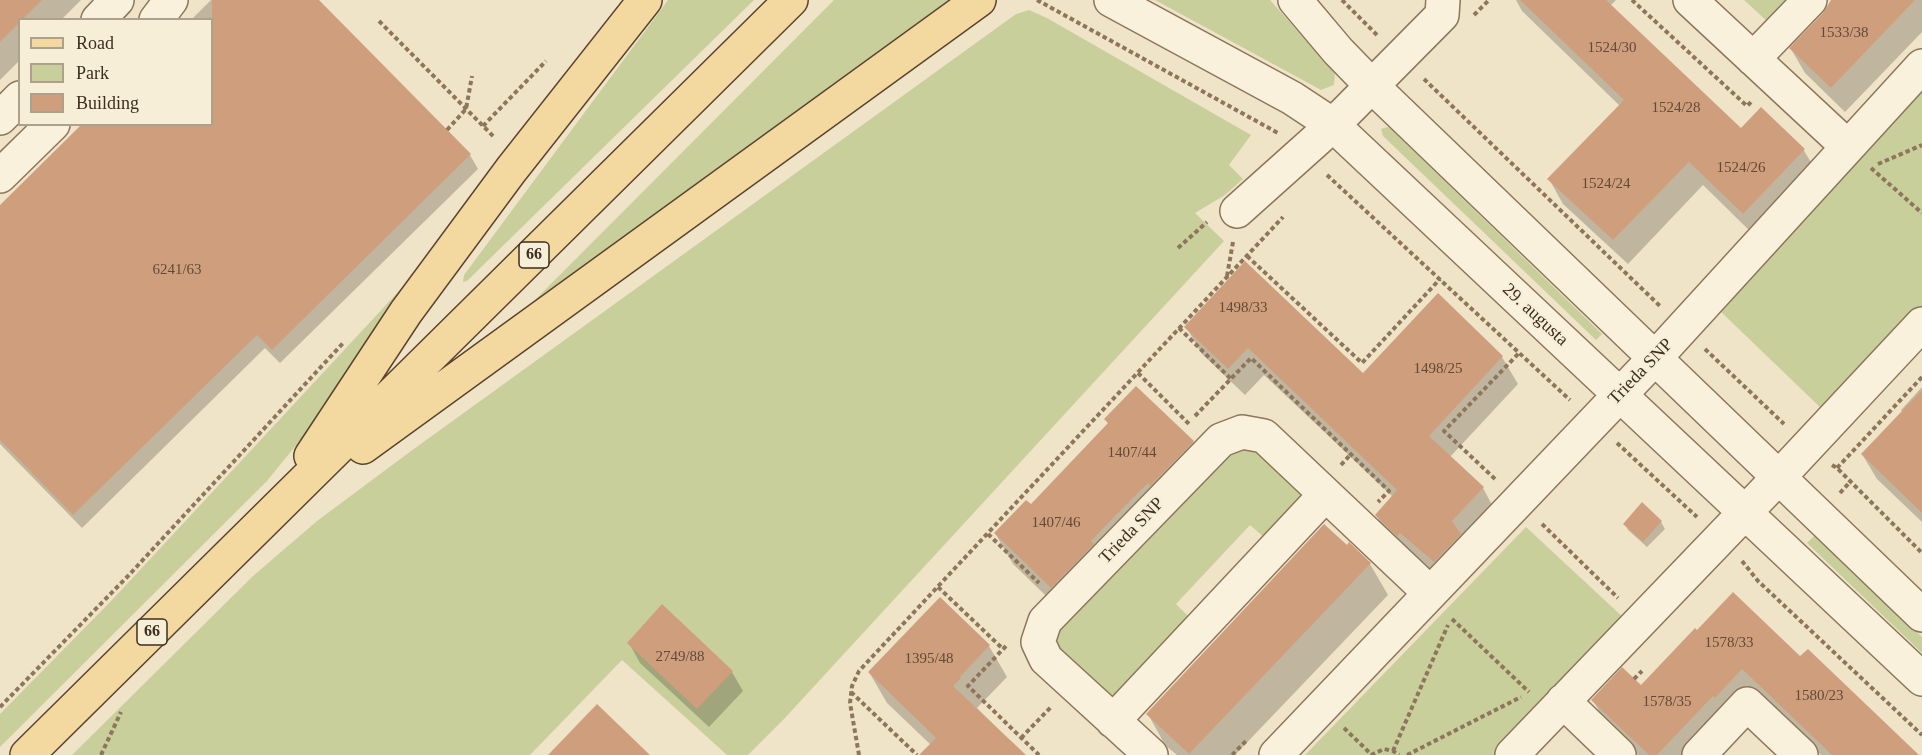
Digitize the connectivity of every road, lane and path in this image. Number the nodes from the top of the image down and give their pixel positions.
1 (117, 0) edge
2 (171, 0) edge
3 (645, 0) edge
4 (790, 0) edge
5 (979, 0) edge
6 (1037, 0) edge
7 (1111, 0) edge
8 (1295, 0) edge
9 (1341, 0) edge
10 (1443, 0) edge
11 (1689, 0) edge
12 (1810, 0) edge
13 (100, 18) edge
14 (158, 18) edge
15 (379, 21) dead end
16 (1384, 42) dead end
17 (1753, 59) junction
18 (546, 61) dead end
19 (1922, 66) edge
20 (1419, 74) dead end
21 (472, 76) dead end
22 (1372, 86) junction
23 (18, 100) edge
24 (466, 109) junction
25 (0, 118) edge
26 (1333, 125) junction
27 (50, 126) edge
28 (483, 126) junction
29 (447, 130) dead end
30 (1281, 135) dead end
31 (497, 140) dead end
32 (1922, 146) edge
33 (1848, 147) junction
34 (1324, 173) dead end
35 (0, 176) edge
36 (1237, 211) dead end
37 (1922, 213) edge
38 (1286, 214) dead end
39 (1247, 256) junction
40 (1440, 279) junction
41 (1668, 314) dead end
42 (1922, 324) edge
43 (1179, 328) junction
44 (348, 337) dead end
45 (1699, 344) dead end
46 (1519, 353) junction
47 (1655, 358) junction
48 (1138, 373) junction
49 (1922, 377) edge
50 (1231, 379) dead end
51 (1619, 394) junction
52 (1573, 403) dead end
53 (1787, 428) dead end
54 (1197, 431) dead end
55 (1616, 442) dead end
56 (1827, 463) dead end
57 (1837, 468) junction
58 (1779, 477) junction
59 (1325, 495) junction
60 (1517, 501) junction
61 (276, 510) junction
62 (1744, 512) junction
63 (1701, 520) dead end
64 (988, 534) junction
65 (1922, 553) edge
66 (1738, 556) dead end
67 (938, 587) junction
68 (1045, 590) dead end
69 (1430, 593) junction
70 (1922, 615) edge
71 (1641, 620) junction
72 (1003, 649) dead end
73 (1922, 679) edge
74 (1073, 684) junction
75 (851, 692) junction
76 (1548, 702) junction
77 (127, 705) dead end
78 (0, 707) edge
79 (1113, 721) junction
80 (1922, 735) edge
81 (1021, 738) dead end
82 (1393, 751) junction
83 (27, 755) edge
84 (101, 755) edge
85 (859, 755) edge
86 (917, 755) edge
87 (1150, 755) edge
88 (1276, 755) edge
89 (1371, 755) edge
90 (1399, 755) edge
91 (1407, 755) edge
92 (1512, 755) edge
93 (1619, 755) edge
94 (1699, 755) edge
95 (1801, 755) edge

1 - 13 street
2 - 14 street
3 - 61 main road
4 - 61 main road, 66
5 - 61 main road
6 - 30 path
7 - 26 street, 29. augusta
8 - 22 street
9 - 16 path
10 - 22 street
11 - 17 street
12 - 17 street
15 - 24 path
17 - 33 street
18 - 28 path
19 - 33 street, Trieda SNP
20 - 41 path
21 - 24 path
22 - 26 street
22 - 47 street
23 - 25 street
24 - 28 path
24 - 29 path
26 - 36 street
26 - 51 street, 29. augusta
27 - 35 street
28 - 31 path
32 - 37 path
33 - 47 street, Trieda SNP
34 - 40 path
38 - 39 path
39 - 40 path
39 - 43 path
40 - 46 path
42 - 58 street
43 - 48 path
43 - 50 path
44 - 78 path
45 - 53 path
46 - 52 path
46 - 60 path
47 - 51 street, Trieda SNP
47 - 58 street
48 - 54 path
48 - 64 path
49 - 57 path
51 - 60 street, Trieda SNP
51 - 62 street, 29. augusta
55 - 63 path
56 - 57 path
57 - 65 path
58 - 62 street
58 - 70 street
59 - 69 street, Trieda SNP
59 - 74 street, Trieda SNP
59 - 79 street
60 - 69 street, Trieda SNP
60 - 71 path
61 - 83 main road, 66
62 - 71 street
62 - 73 street, 29. augusta
64 - 67 path
64 - 68 path
66 - 80 path
67 - 72 path
67 - 75 path
69 - 88 street, Trieda SNP
71 - 76 street
74 - 79 street, Trieda SNP
74 - 81 path
75 - 85 path
75 - 86 path
76 - 82 path
76 - 91 path
76 - 92 street
76 - 93 street
77 - 84 path
79 - 87 street, Trieda SNP
82 - 89 path
82 - 90 path
94 - 95 street

